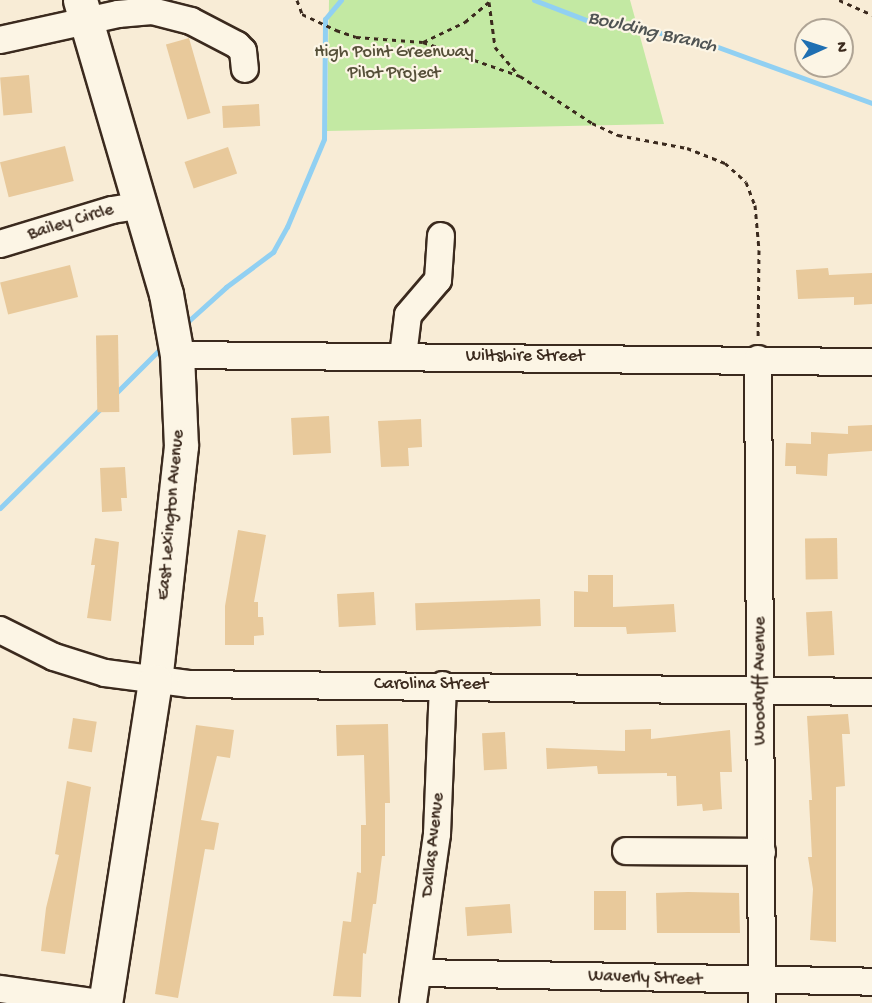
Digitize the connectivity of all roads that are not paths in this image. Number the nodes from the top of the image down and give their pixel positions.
1 (83, 10) edge
2 (0, 40) edge
3 (245, 69) dead end
4 (143, 205) junction
5 (441, 236) dead end
6 (0, 244) edge
7 (177, 355) junction
8 (403, 356) junction
9 (758, 358) junction
10 (872, 362) edge
11 (0, 630) edge
12 (155, 681) junction
13 (443, 685) junction
14 (762, 690) junction
15 (872, 692) edge
16 (626, 851) dead end
17 (762, 852) junction
18 (419, 973) junction
19 (872, 982) edge
20 (0, 989) edge
21 (762, 993) edge
22 (100, 1003) edge
23 (105, 1003) edge
24 (413, 1003) edge

1 - 2 street
1 - 3 street
1 - 4 main road, East Lexington Avenue
4 - 6 street, Bailey Circle
4 - 7 main road, East Lexington Avenue
5 - 8 street
7 - 8 street, Wiltshire Street
7 - 12 main road, East Lexington Avenue
8 - 9 street, Wiltshire Street
9 - 10 street, Wiltshire Street
9 - 14 street, Woodruff Avenue
11 - 12 street, Carolina Street
12 - 13 street, Carolina Street
12 - 23 main road, East Lexington Avenue
13 - 14 street, Carolina Street
13 - 18 street, Dallas Avenue
14 - 15 street, Carolina Street
14 - 17 street, Woodruff Avenue
16 - 17 street
17 - 21 street, Woodruff Avenue
18 - 21 street, Waverly Street
18 - 24 street, Dallas Avenue
19 - 21 street, Waverly Street
20 - 22 street

